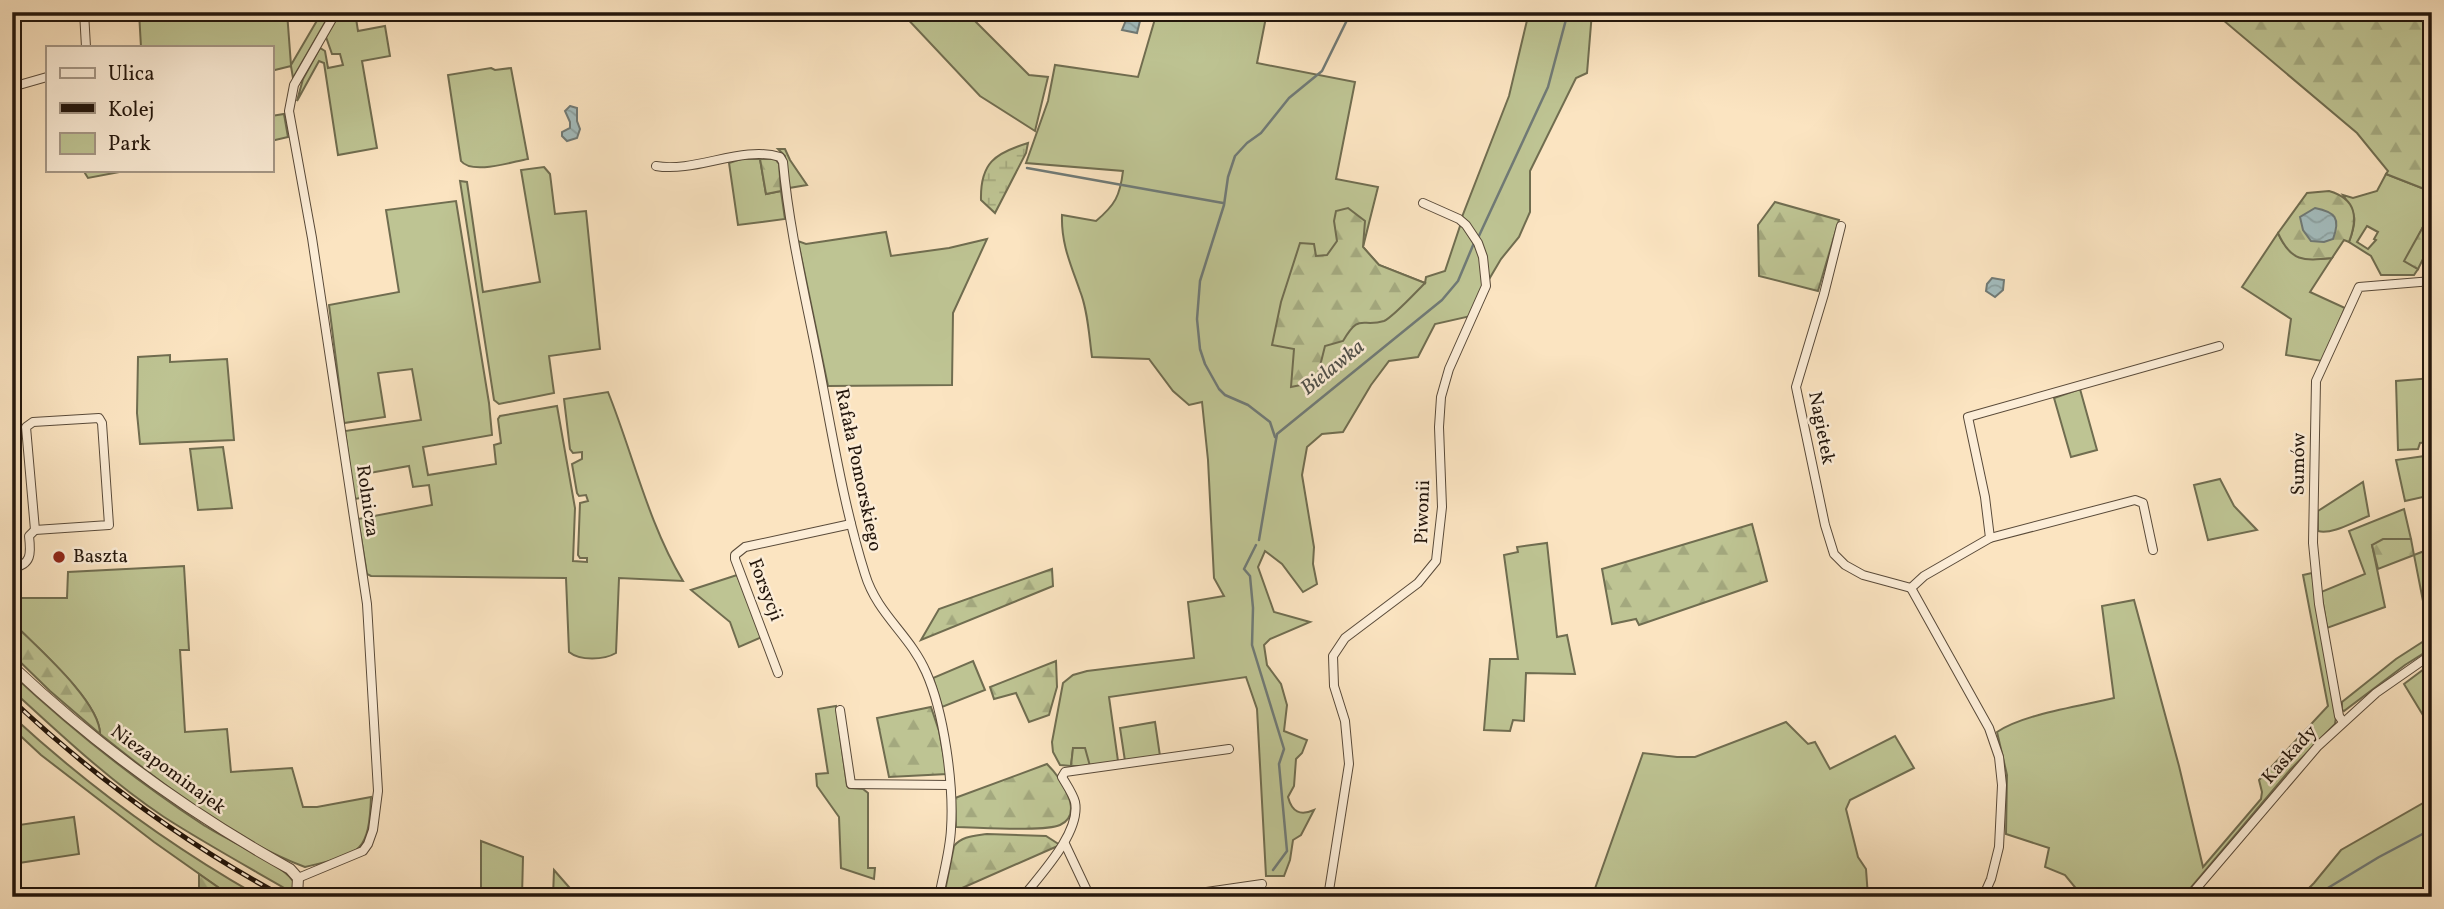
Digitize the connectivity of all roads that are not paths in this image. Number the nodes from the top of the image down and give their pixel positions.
1 (84, 12) edge
2 (336, 12) edge
3 (86, 46) edge
4 (46, 77) edge
5 (12, 87) edge
6 (656, 166) dead end
7 (1423, 203) dead end
8 (1841, 226) dead end
9 (2432, 281) edge
10 (2219, 346) dead end
11 (851, 524) junction
12 (35, 530) junction
13 (1990, 538) junction
14 (2153, 550) dead end
15 (12, 568) edge
16 (1911, 588) junction
17 (2432, 654) edge
18 (12, 666) edge
19 (778, 673) dead end
20 (840, 710) dead end
21 (2343, 722) junction
22 (1229, 750) dead end
23 (950, 785) junction
24 (1065, 844) junction
25 (298, 878) junction
26 (1262, 884) dead end
27 (297, 897) edge
28 (939, 897) edge
29 (1023, 897) edge
30 (1090, 897) edge
31 (1172, 897) edge
32 (1328, 897) edge
33 (1983, 897) edge
34 (2189, 897) edge

1 - 3 street
2 - 25 street, Rolnicza
4 - 5 street
6 - 11 street, Rafała Pomorskiego
7 - 32 street, Piwonii
8 - 16 street, Nagietek
9 - 21 street, Sumów
10 - 13 street
11 - 19 street, Forsycji
11 - 23 street, Rafała Pomorskiego
12 - 12 street
12 - 15 street
13 - 14 street
13 - 16 street
16 - 33 street
17 - 21 street, Kaskady
18 - 25 street, Niezapominajek
20 - 23 street
21 - 34 street, Kaskady
22 - 24 street
23 - 28 street, Rafała Pomorskiego
24 - 29 street
24 - 30 street
25 - 27 street
26 - 31 street

